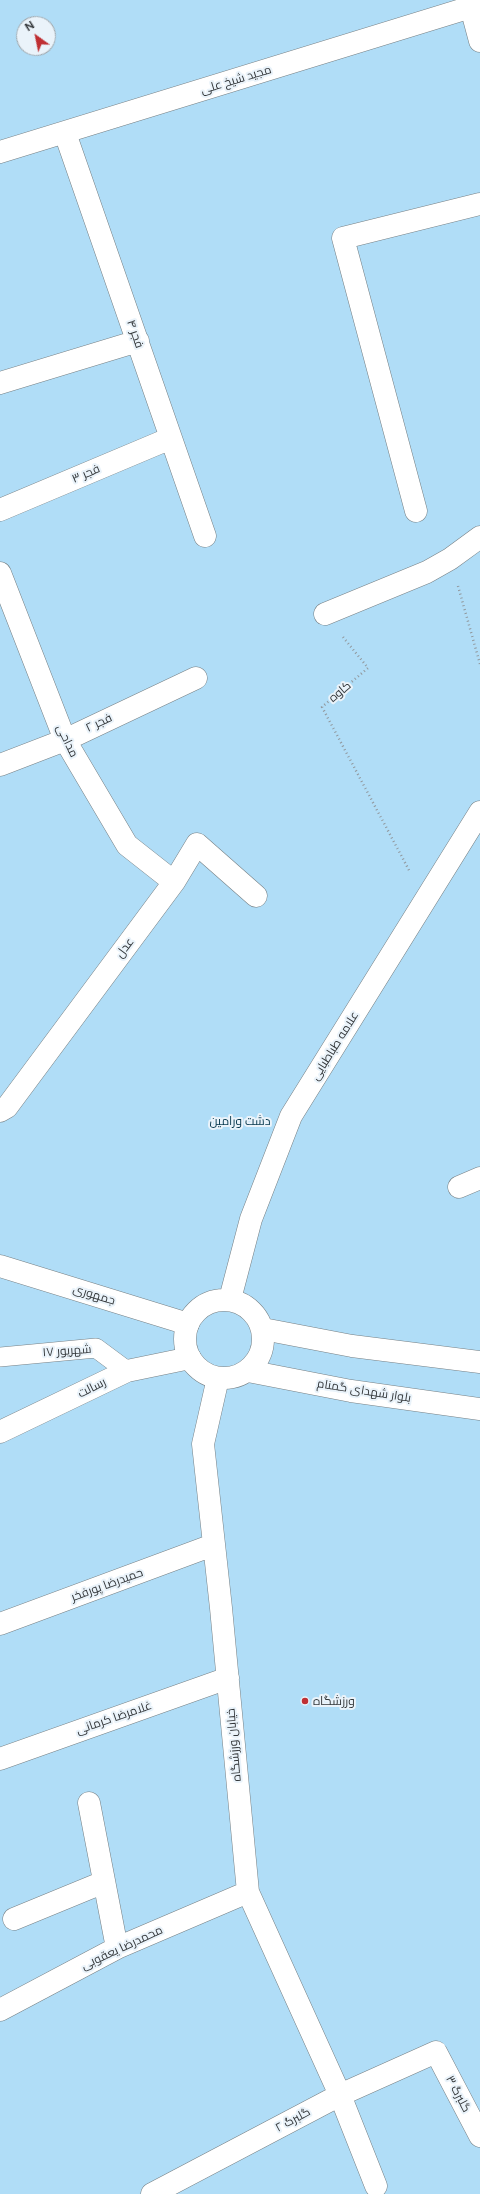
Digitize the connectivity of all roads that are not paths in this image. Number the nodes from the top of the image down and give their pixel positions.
1 (470, 4) edge
2 (480, 41) edge
3 (65, 133) junction
4 (0, 152) edge
5 (480, 204) edge
6 (138, 341) junction
7 (0, 383) edge
8 (171, 438) junction
9 (0, 510) edge
10 (416, 511) dead end
11 (205, 536) dead end
12 (480, 537) edge
13 (0, 573) edge
14 (325, 614) road end
15 (196, 678) dead end
16 (64, 740) junction
17 (0, 765) edge
18 (480, 812) edge
19 (174, 882) junction
20 (256, 896) dead end
21 (0, 1111) edge
22 (480, 1178) edge
23 (458, 1187) dead end
24 (0, 1266) edge
25 (230, 1299) junction
26 (188, 1324) junction
27 (263, 1329) junction
28 (0, 1357) edge
29 (190, 1358) junction
30 (480, 1362) edge
31 (127, 1371) junction
32 (248, 1371) junction
33 (218, 1378) junction
34 (480, 1409) edge
35 (0, 1432) edge
36 (213, 1545) junction
37 (0, 1624) edge
38 (228, 1678) junction
39 (0, 1758) edge
40 (89, 1803) dead end
41 (104, 1882) junction
42 (248, 1892) junction
43 (14, 1919) dead end
44 (117, 1948) junction
45 (0, 2010) edge
46 (436, 2052) joint
47 (340, 2095) junction
48 (480, 2136) edge
49 (376, 2186) dead end
50 (175, 2189) edge
51 (152, 2194) edge

1 - 2 street
1 - 3 street, مجید شیخ علی
3 - 4 street, مجید شیخ علی
3 - 6 street, فجر ۴
5 - 10 street
6 - 7 street
6 - 8 street, فجر ۴
8 - 9 street, فجر ۳
8 - 11 street, فجر ۴
12 - 14 street
13 - 16 street, مداحی
15 - 16 street, فجر ۲
16 - 17 street, فجر ۲
16 - 19 street, مداحی
18 - 25 street, علامه طباطبایی
19 - 20 street, عدل
19 - 21 street, عدل
22 - 23 street
24 - 26 street, جمهوری
25 - 26 street
25 - 27 street
26 - 29 street
27 - 30 street
27 - 32 street
28 - 31 lane, ۱۷ شهریور
29 - 31 street, رسالت
29 - 33 street
31 - 35 street, رسالت
32 - 33 street
32 - 34 street, بلوار شهدای گمنام
33 - 36 street, خیابان ورزشگاه
36 - 37 street, حمیدرضا پورفخر
36 - 38 street, خیابان ورزشگاه
38 - 39 street, غلامرضا کرمانی
38 - 42 street, خیابان ورزشگاه
40 - 41 street
41 - 43 street
41 - 44 street
42 - 44 street, محمدرضا یعقوبی
42 - 47 street, خیابان ورزشگاه
44 - 45 street, محمدرضا یعقوبی
46 - 47 street, گلبرگ ۲
46 - 48 street, گلبرگ ۳
47 - 49 street, خیابان ورزشگاه
47 - 50 street, گلبرگ ۲
50 - 51 street, گلبرگ ۲

